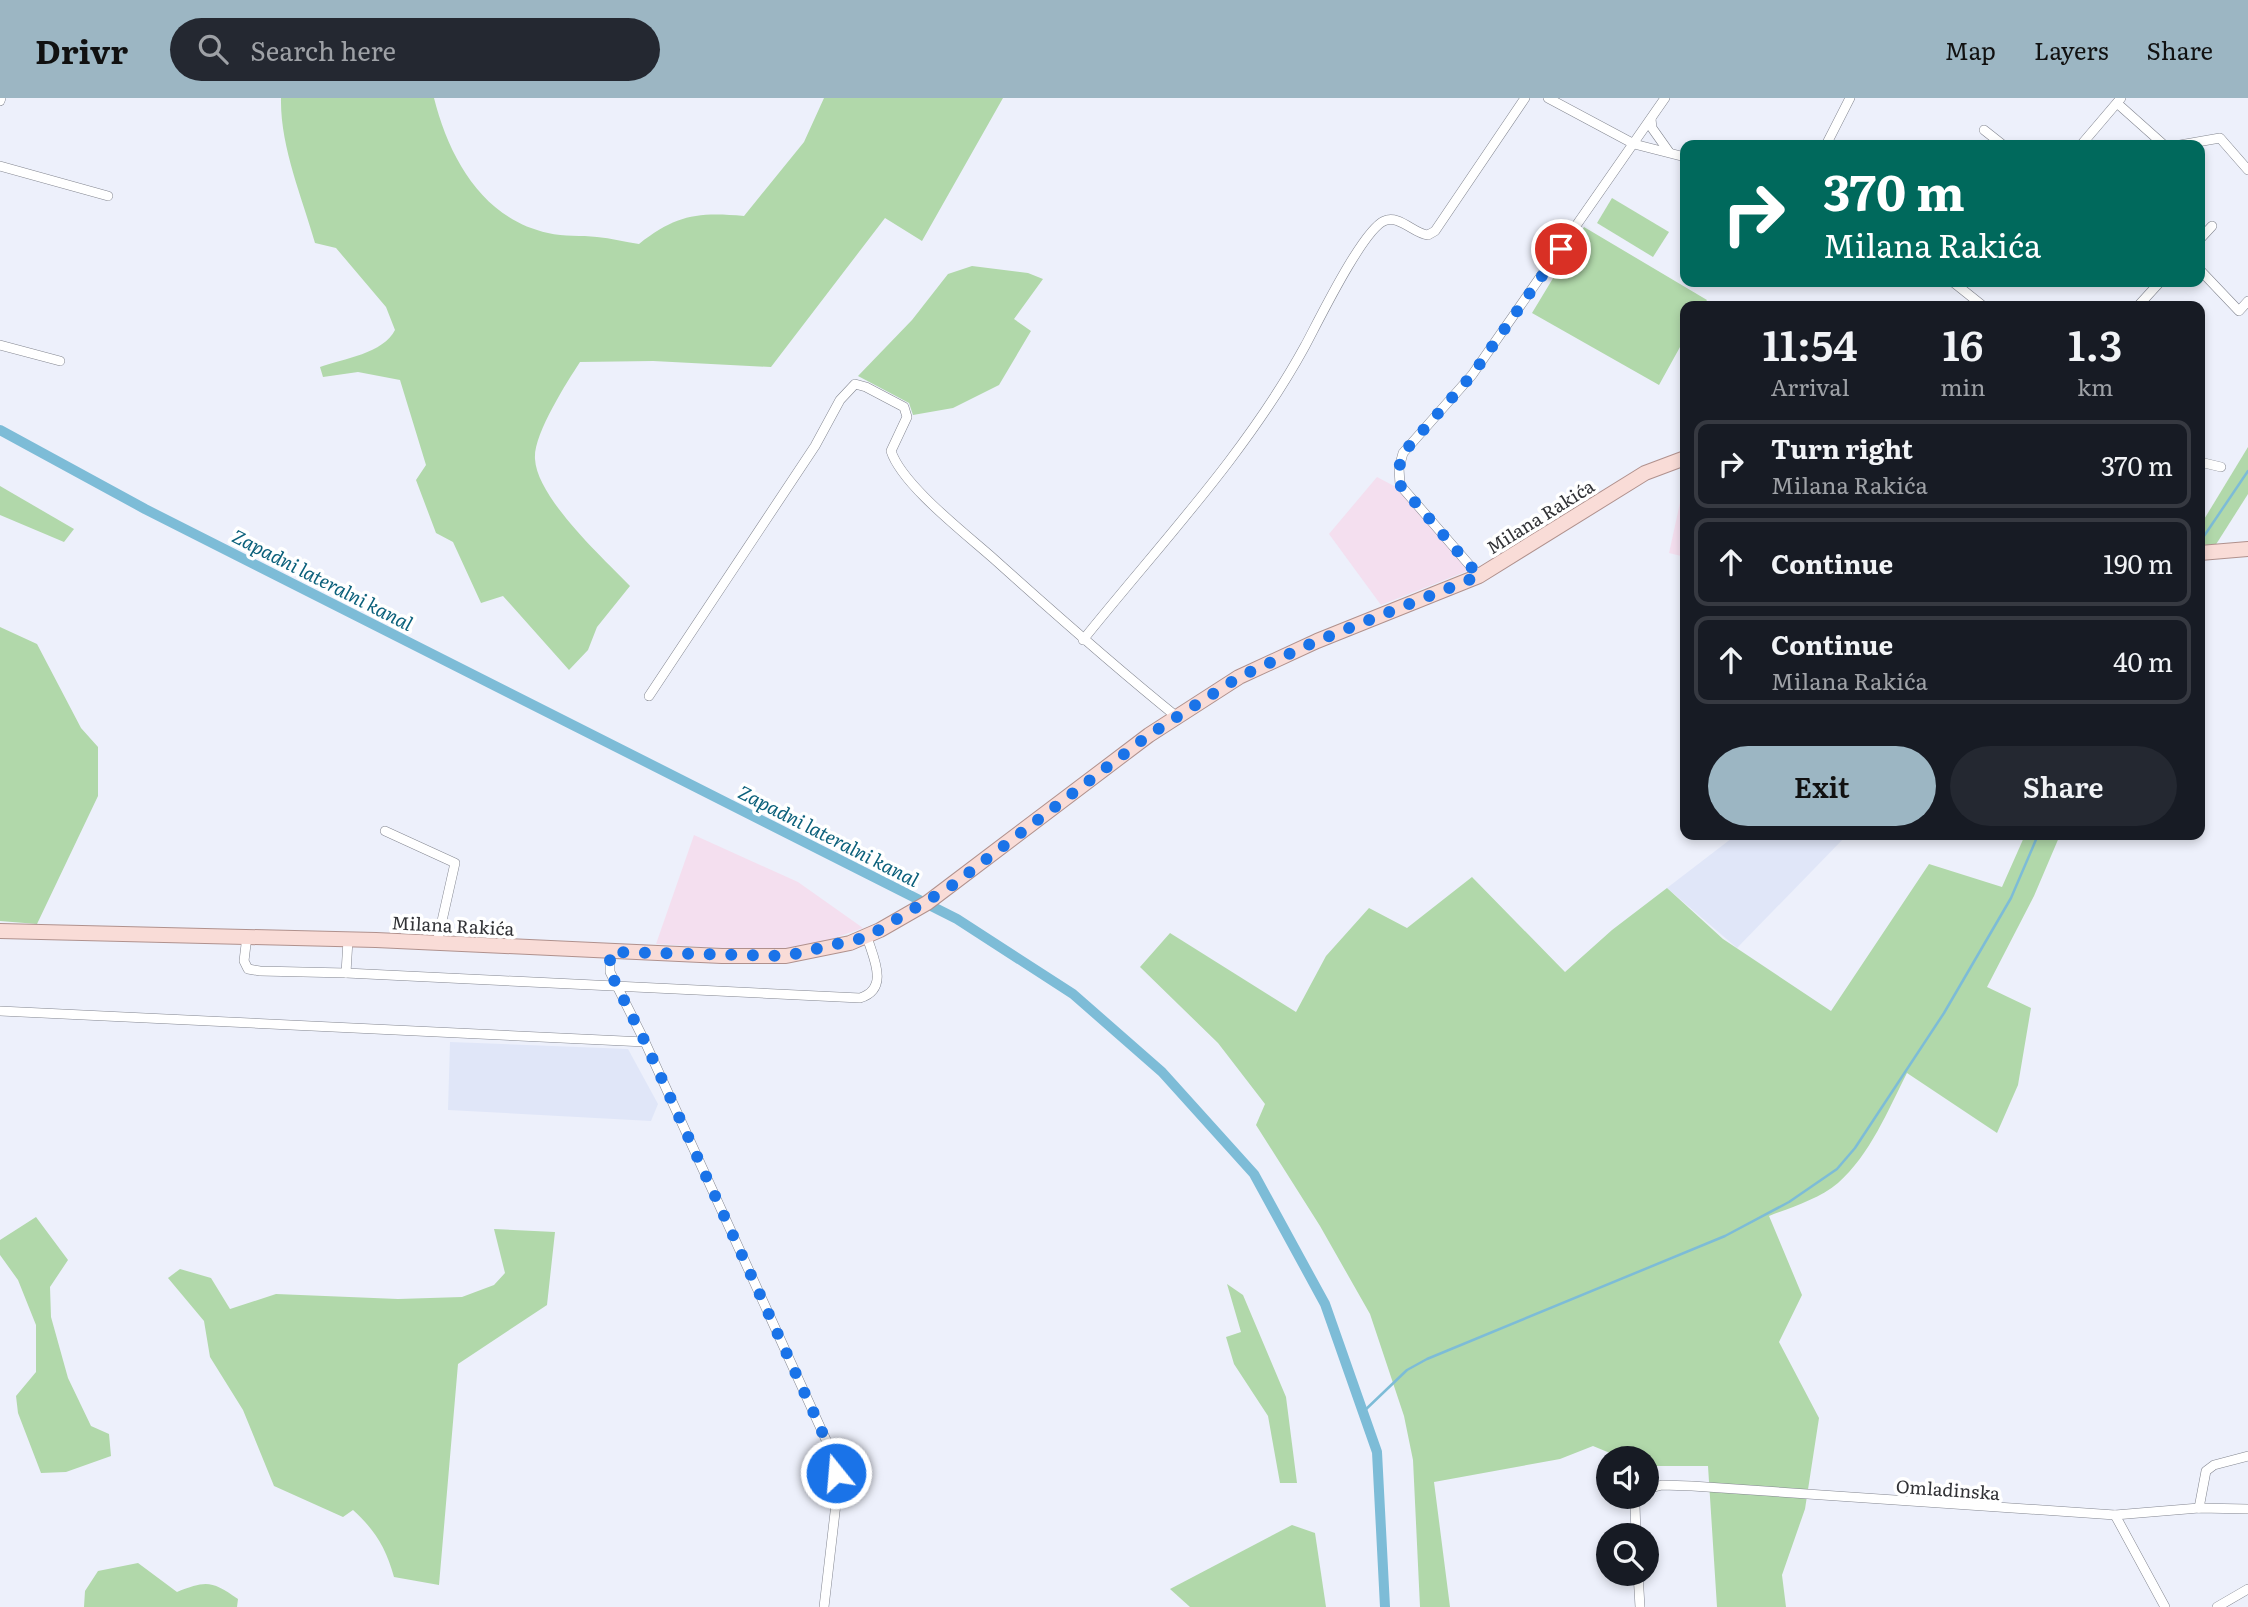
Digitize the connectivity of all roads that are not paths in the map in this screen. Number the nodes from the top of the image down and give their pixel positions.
1 (1525, 98) edge
2 (1548, 98) edge
3 (1665, 98) edge
4 (1850, 98) edge
5 (2120, 101) edge
6 (1651, 119) junction
7 (1984, 130) dead end
8 (1829, 140) edge
9 (1997, 140) edge
10 (2085, 140) edge
11 (2159, 140) edge
12 (2205, 141) edge
13 (1634, 144) junction
14 (1671, 154) junction
15 (1680, 156) edge
16 (0, 166) edge
17 (2248, 170) edge
18 (108, 196) dead end
19 (2212, 226) dead end
20 (2205, 234) edge
21 (2205, 275) edge
22 (1960, 287) edge
23 (2155, 287) edge
24 (1977, 301) edge
25 (2143, 301) edge
26 (2248, 302) edge
27 (0, 345) edge
28 (60, 361) dead end
29 (1680, 460) edge
30 (2205, 463) edge
31 (2221, 467) dead end
32 (2248, 550) edge
33 (2205, 553) edge
34 (1479, 576) junction
35 (1083, 640) junction
36 (649, 696) dead end
37 (1177, 717) junction
38 (385, 831) dead end
39 (0, 931) edge
40 (247, 936) junction
41 (867, 937) junction
42 (348, 940) junction
43 (437, 943) junction
44 (610, 952) junction
45 (346, 972) junction
46 (620, 987) junction
47 (0, 1011) edge
48 (645, 1042) junction
49 (2248, 1456) edge
50 (1659, 1486) edge
51 (2199, 1508) junction
52 (2248, 1510) edge
53 (2115, 1515) junction
54 (1639, 1586) edge
55 (2248, 1589) edge
56 (824, 1607) edge
57 (1640, 1607) edge
58 (2165, 1607) edge
59 (2217, 1607) edge

1 - 35 street
2 - 13 street
3 - 6 street
4 - 8 street
5 - 10 street
5 - 11 street
6 - 13 street
6 - 14 street
7 - 9 street
12 - 17 street
13 - 14 street
13 - 34 street
14 - 15 street
16 - 18 street
19 - 20 street
21 - 26 street
22 - 24 street
23 - 25 street
27 - 28 street
29 - 34 main road, Milana Rakića
30 - 31 street
32 - 33 main road
34 - 37 main road, Milana Rakića
35 - 36 street
35 - 37 street
37 - 41 main road, Milana Rakića
38 - 43 street
39 - 40 main road, Milana Rakića
40 - 42 main road, Milana Rakića
40 - 45 street
41 - 44 main road, Milana Rakića
41 - 46 street
42 - 43 main road, Milana Rakića
42 - 45 street
43 - 44 main road, Milana Rakića
44 - 46 street
45 - 46 street
46 - 48 street
47 - 48 street
48 - 56 street
49 - 51 street
50 - 53 street, Omladinska
51 - 52 street, Omladinska
51 - 53 street, Omladinska
53 - 58 street
54 - 57 street
55 - 59 street

